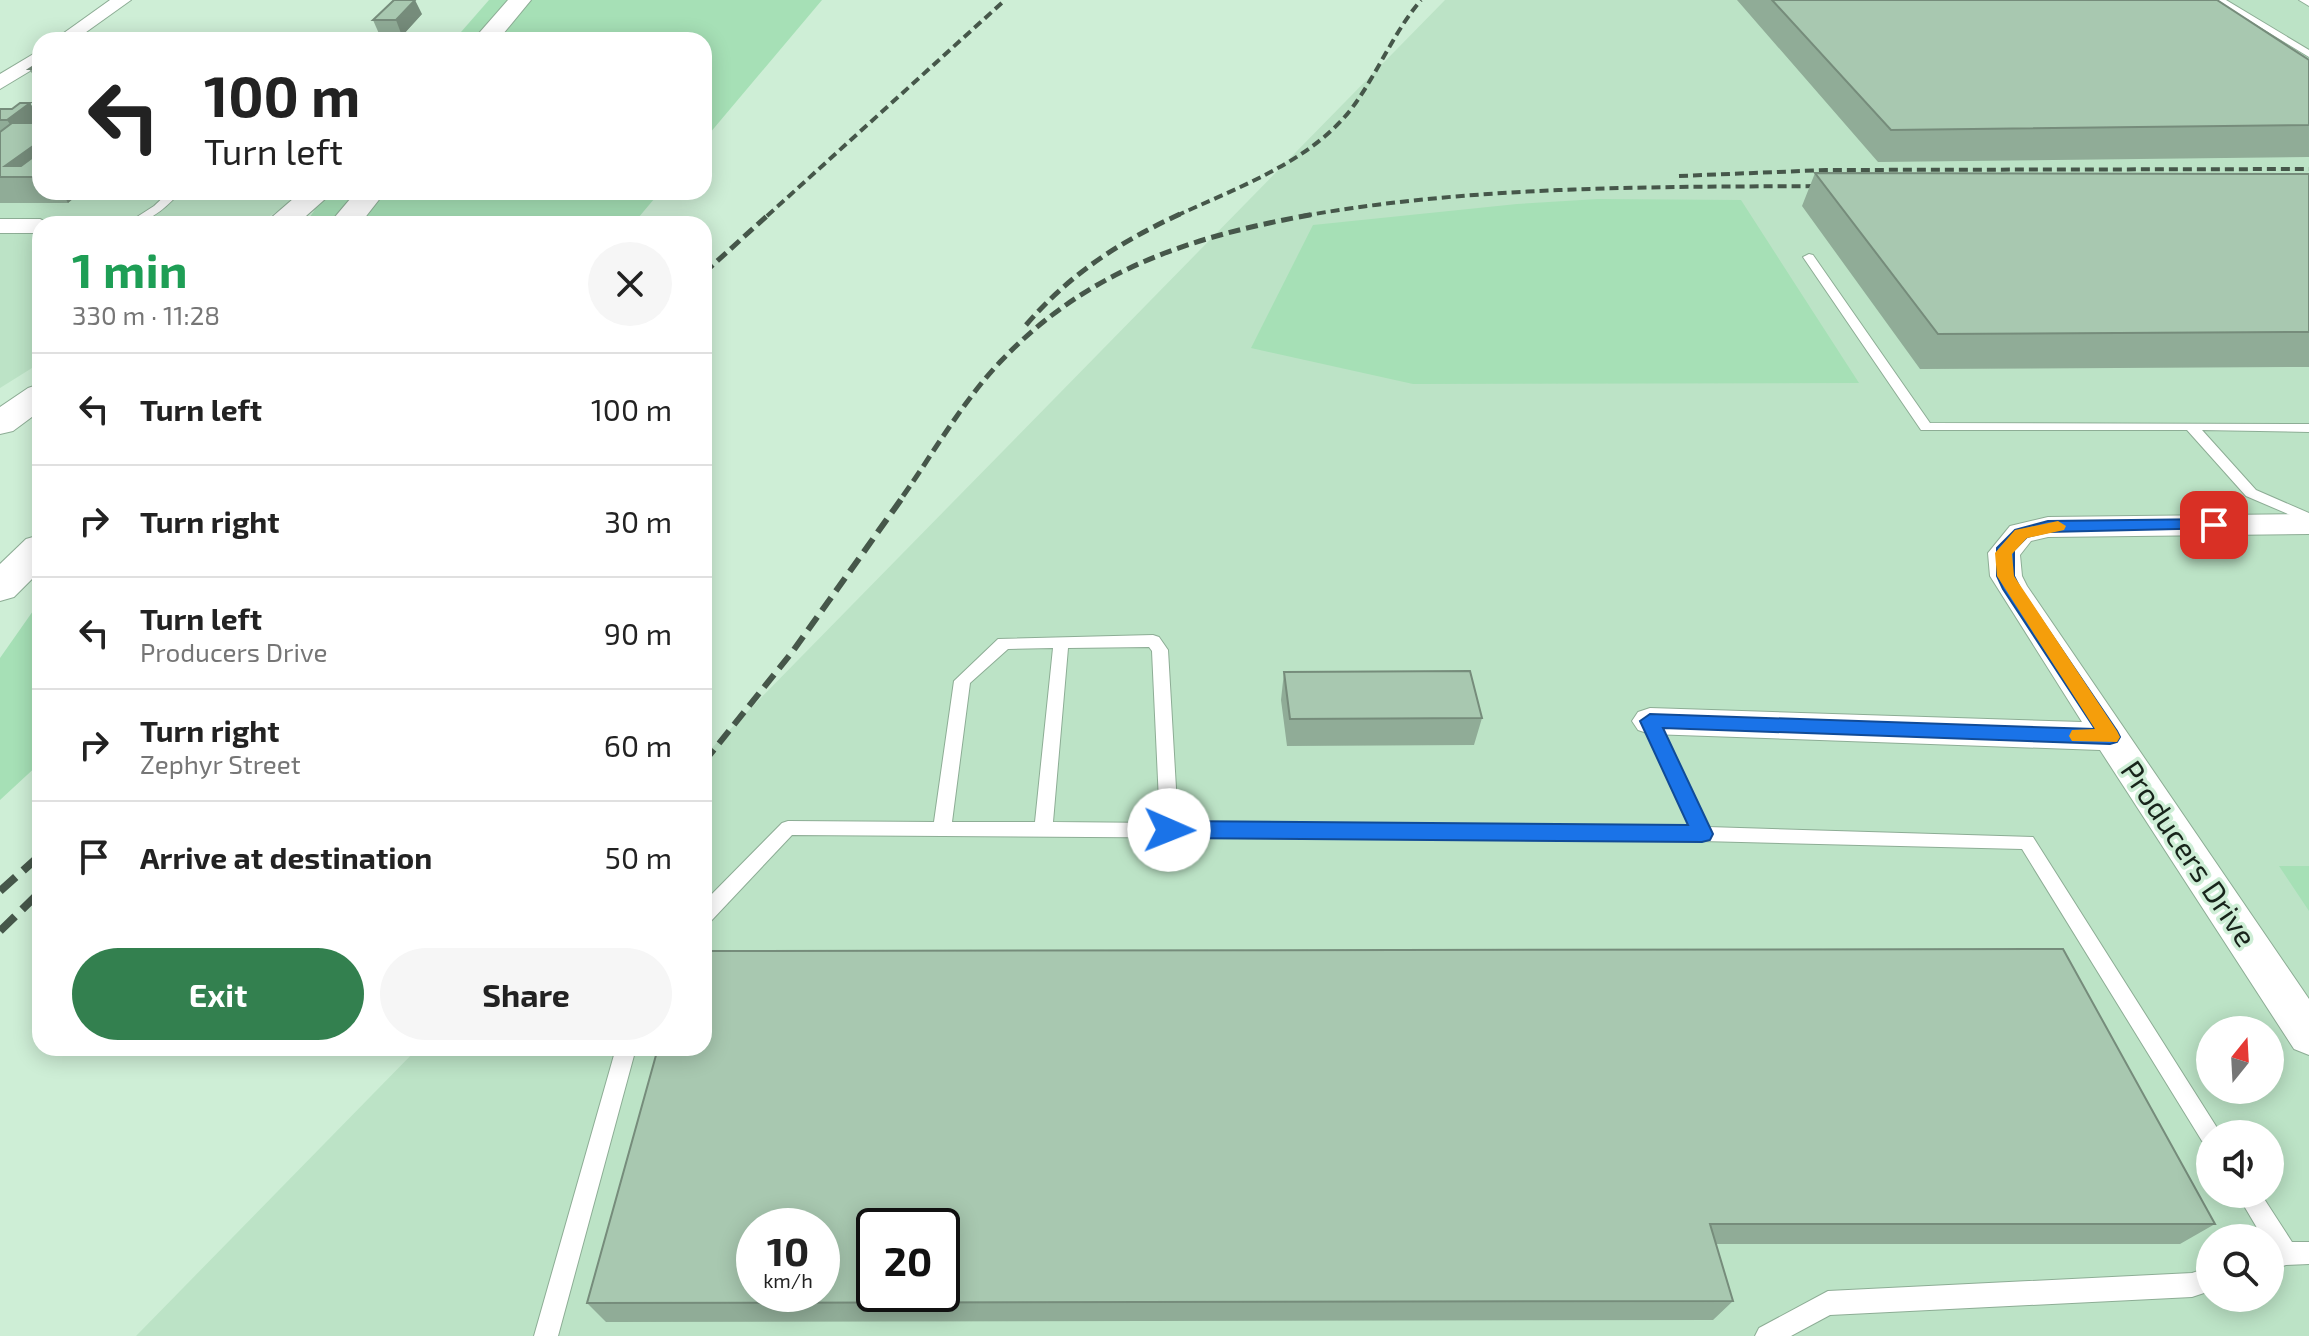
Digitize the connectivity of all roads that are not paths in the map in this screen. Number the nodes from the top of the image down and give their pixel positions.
1 (122, 0) edge
2 (520, 0) edge
3 (2220, 0) edge
4 (75, 32) edge
5 (492, 32) edge
6 (2309, 54) edge
7 (32, 61) edge
8 (0, 83) edge
9 (166, 200) edge
10 (309, 200) edge
11 (364, 200) edge
12 (144, 216) edge
13 (289, 216) edge
14 (351, 216) edge
15 (0, 226) edge
16 (32, 226) edge
17 (1809, 257) dead end
18 (32, 401) edge
19 (0, 423) edge
20 (32, 426) edge
21 (2191, 426) junction
22 (2309, 428) edge
23 (0, 432) edge
24 (2309, 518) edge
25 (2309, 524) edge
26 (1061, 642) junction
27 (1650, 721) joint
28 (2110, 737) junction
29 (942, 829) junction
30 (1043, 829) junction
31 (1169, 830) junction
32 (1702, 834) junction
33 (712, 907) edge
34 (2309, 1035) edge
35 (624, 1056) edge
36 (2201, 1120) edge
37 (2257, 1208) edge
38 (2288, 1255) edge
39 (2196, 1284) edge
40 (546, 1336) edge
41 (1767, 1336) edge

1 - 4 street
2 - 5 main road
3 - 6 lane
7 - 8 street
9 - 12 lane
10 - 13 main road
11 - 14 main road
15 - 16 street
17 - 21 lane
18 - 19 main road
20 - 23 main road
21 - 22 lane
21 - 24 lane
25 - 28 street, Producers Drive
26 - 29 lane
26 - 30 lane
26 - 31 lane
27 - 28 street
27 - 32 lane
28 - 34 street, Producers Drive
29 - 30 lane
29 - 33 lane
30 - 31 lane
31 - 32 lane
32 - 36 lane
35 - 40 lane
37 - 38 lane
39 - 41 lane

